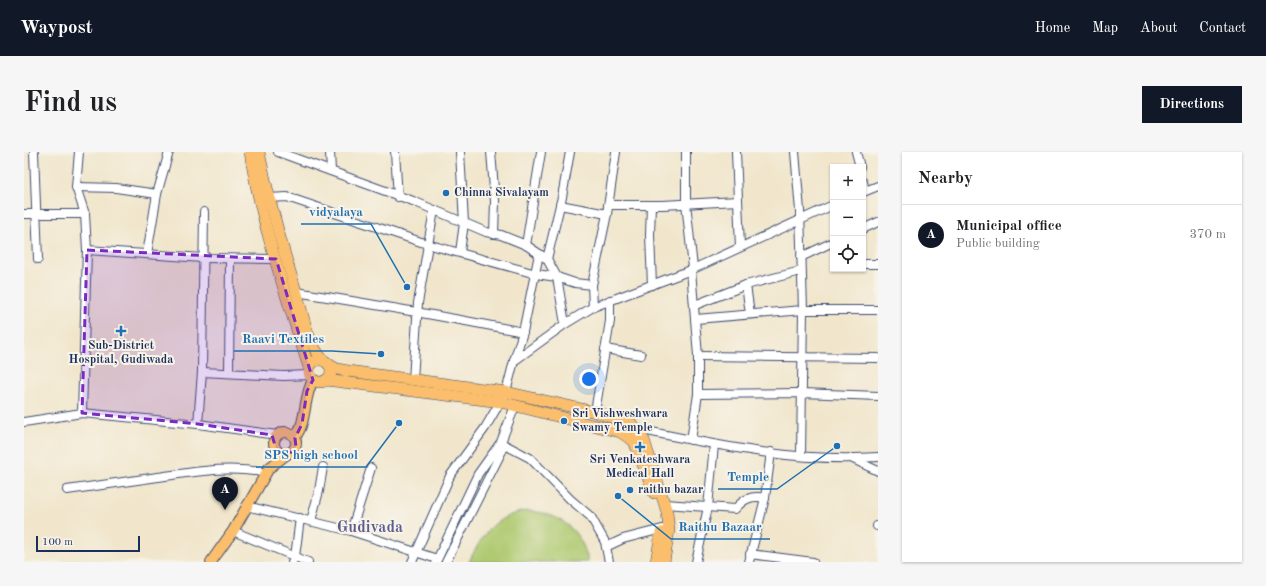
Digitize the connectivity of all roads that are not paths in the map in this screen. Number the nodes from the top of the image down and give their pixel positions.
1 (34, 152) edge
2 (79, 152) edge
3 (169, 152) edge
4 (250, 152) edge
5 (259, 152) edge
6 (278, 152) edge
7 (330, 152) edge
8 (395, 152) edge
9 (460, 152) edge
10 (491, 152) edge
11 (541, 152) edge
12 (570, 152) edge
13 (616, 152) edge
14 (686, 152) edge
15 (736, 152) edge
16 (795, 152) edge
17 (856, 152) edge
18 (296, 156) edge
19 (859, 164) edge
20 (331, 172) junction
21 (878, 186) edge
22 (76, 187) junction
23 (866, 191) edge
24 (157, 194) junction
25 (398, 196) junction
26 (269, 198) junction
27 (738, 201) junction
28 (686, 203) junction
29 (560, 205) junction
30 (608, 205) junction
31 (651, 205) junction
32 (830, 206) edge
33 (434, 210) junction
34 (204, 212) dead end
35 (24, 214) edge
36 (36, 214) junction
37 (85, 214) junction
38 (607, 214) junction
39 (800, 220) junction
40 (878, 222) edge
41 (464, 223) junction
42 (866, 228) edge
43 (494, 234) junction
44 (830, 243) edge
45 (427, 244) junction
46 (526, 245) junction
47 (740, 247) junction
48 (87, 250) junction
49 (460, 252) junction
50 (147, 254) junction
51 (539, 254) junction
52 (801, 257) junction
53 (203, 258) junction
54 (38, 259) dead end
55 (230, 259) junction
56 (276, 259) junction
57 (547, 259) junction
58 (866, 264) edge
59 (878, 264) edge
60 (692, 269) junction
61 (801, 271) junction
62 (536, 274) junction
63 (557, 277) junction
64 (592, 285) junction
65 (652, 285) junction
66 (746, 285) junction
67 (296, 292) junction
68 (610, 300) junction
69 (695, 305) junction
70 (593, 307) junction
71 (802, 310) junction
72 (878, 310) edge
73 (417, 313) junction
74 (750, 314) junction
75 (696, 319) junction
76 (565, 324) junction
77 (523, 332) junction
78 (605, 349) junction
79 (642, 355) dead end
80 (698, 356) junction
81 (803, 357) junction
82 (878, 358) edge
83 (514, 361) junction
84 (326, 363) junction
85 (202, 372) junction
86 (229, 373) junction
87 (310, 374) junction
88 (326, 380) junction
89 (413, 380) junction
90 (802, 393) junction
91 (698, 394) junction
92 (878, 396) edge
93 (504, 397) junction
94 (515, 406) junction
95 (595, 412) junction
96 (82, 413) junction
97 (24, 422) edge
98 (198, 424) junction
99 (637, 429) junction
100 (627, 435) junction
101 (295, 437) junction
102 (275, 439) junction
103 (691, 440) junction
104 (714, 445) junction
105 (772, 452) junction
106 (287, 454) junction
107 (801, 455) junction
108 (878, 457) edge
109 (852, 459) junction
110 (323, 467) dead end
111 (371, 468) dead end
112 (267, 471) junction
113 (878, 471) edge
114 (67, 490) dead end
115 (765, 498) junction
116 (665, 504) junction
117 (246, 506) junction
118 (708, 507) junction
119 (300, 518) junction
120 (311, 521) junction
121 (662, 529) junction
122 (233, 531) junction
123 (351, 531) junction
124 (606, 547) junction
125 (416, 552) junction
126 (750, 558) edge
127 (293, 559) edge
128 (440, 561) edge
129 (211, 562) edge
130 (308, 562) edge
131 (412, 562) edge
132 (608, 562) edge
133 (656, 562) edge
134 (664, 562) edge
135 (696, 562) edge
136 (813, 562) edge

1 - 36 street
2 - 22 street
3 - 24 street
4 - 56 highway
5 - 26 highway
6 - 18 street
7 - 20 street
8 - 25 street
9 - 41 street
10 - 43 street
11 - 46 street
12 - 29 street
13 - 30 street
14 - 28 street
15 - 27 street
16 - 39 street
17 - 19 street
18 - 20 street
20 - 25 street
21 - 23 street
22 - 24 street
22 - 37 street
24 - 50 street
25 - 33 street
26 - 45 street
26 - 67 highway
27 - 28 street
27 - 47 street
28 - 31 street
28 - 60 street
29 - 38 street
29 - 57 street
30 - 31 street
30 - 38 street
31 - 65 street
32 - 39 street
33 - 41 street
33 - 45 street
34 - 53 street
35 - 36 street
36 - 37 street
36 - 54 street
37 - 48 street
38 - 64 street
39 - 47 street
39 - 52 street
40 - 42 street
41 - 43 street
41 - 49 street
43 - 46 street
44 - 52 street
45 - 49 street
45 - 73 street
46 - 51 street
47 - 60 street
48 - 50 street
48 - 96 street
49 - 62 street
50 - 53 street
51 - 57 street
51 - 62 street
52 - 61 street
53 - 55 street
53 - 85 street
55 - 56 street
55 - 86 street
56 - 87 highway
57 - 63 street
58 - 59 street
60 - 65 street
60 - 69 street
61 - 66 street
61 - 71 street
62 - 63 street
62 - 77 street
63 - 64 street
63 - 76 street
64 - 70 street
65 - 68 street
66 - 69 street
66 - 74 street
67 - 73 street
67 - 84 highway
68 - 70 street
68 - 78 street
69 - 75 street
70 - 76 street
71 - 72 street
71 - 74 street
71 - 81 street
73 - 77 street
73 - 89 street
74 - 75 street
75 - 80 street
76 - 83 street
77 - 83 street
78 - 79 street
78 - 95 street
80 - 81 street
80 - 91 street
81 - 82 street
81 - 90 street
83 - 93 street
84 - 87 highway
84 - 88 highway
84 - 89 highway
85 - 86 street
85 - 98 street
86 - 87 street
87 - 88 highway
87 - 101 main road
88 - 93 highway
89 - 93 highway
90 - 91 street
90 - 92 street
90 - 107 street
91 - 103 street
93 - 94 highway
93 - 95 highway
93 - 125 street
94 - 100 highway
94 - 128 street
95 - 99 highway
96 - 97 street
96 - 98 street
98 - 102 street
99 - 100 main road
99 - 103 street
99 - 116 highway
100 - 121 highway
101 - 102 main road
101 - 106 main road
102 - 106 main road
102 - 112 main road
103 - 104 street
104 - 105 street
104 - 118 street
105 - 107 street
105 - 115 street
106 - 112 main road
107 - 109 street
108 - 109 street
109 - 113 street
110 - 120 street
111 - 123 street
112 - 114 street
112 - 117 main road
115 - 118 street
115 - 126 street
116 - 118 street
116 - 134 highway
117 - 119 street
117 - 122 main road
118 - 135 street
119 - 120 street
119 - 127 street
120 - 123 street
121 - 124 street
121 - 133 highway
122 - 127 street
122 - 129 main road
123 - 125 street
124 - 128 street
124 - 132 street
125 - 128 street
125 - 131 street
126 - 136 street
127 - 130 street

